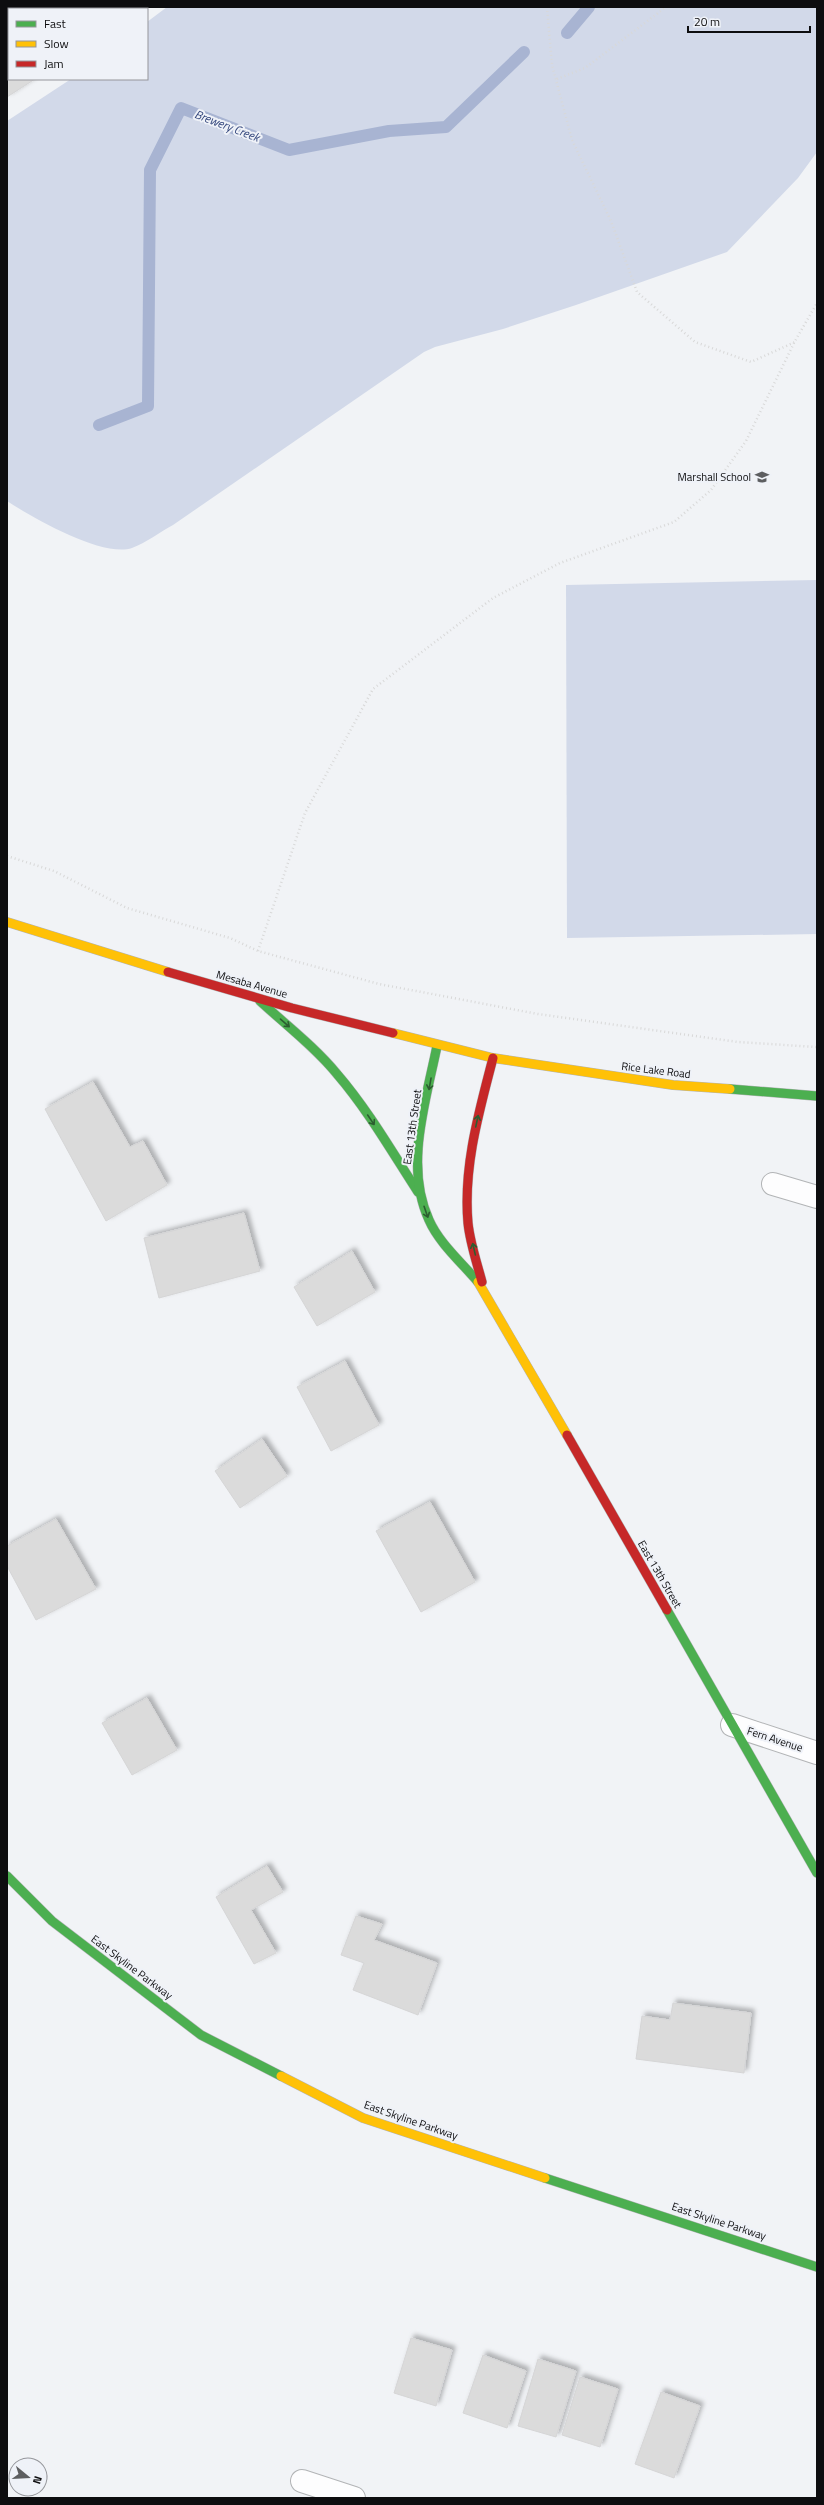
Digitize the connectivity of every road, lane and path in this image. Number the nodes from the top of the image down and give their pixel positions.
1 (547, 7) edge
2 (666, 7) edge
3 (557, 79) junction
4 (817, 303) edge
5 (795, 341) junction
6 (7, 856) edge
7 (7, 922) edge
8 (258, 951) junction
9 (256, 998) junction
10 (437, 1046) junction
11 (817, 1047) edge
12 (493, 1058) junction
13 (817, 1096) edge
14 (773, 1184) dead end
15 (420, 1194) junction
16 (817, 1197) edge
17 (483, 1287) junction
18 (732, 1725) junction
19 (817, 1753) edge
20 (817, 1873) edge
21 (7, 1876) edge
22 (817, 2267) edge
23 (302, 2481) dead end
24 (354, 2498) edge

1 - 3 path
2 - 3 path
3 - 5 path
4 - 5 path
5 - 8 path
6 - 8 path
7 - 9 street, Mesaba Avenue
8 - 11 path
9 - 10 street, Mesaba Avenue
9 -> 15 street
10 - 12 street, Mesaba Avenue
10 -> 15 street, East 13th Street
12 - 13 street, Rice Lake Road
17 -> 12 street, East 13th Street
14 - 16 street
15 -> 17 street, East 13th Street
17 - 18 street, East 13th Street
18 - 19 street, Fern Avenue
18 - 20 street, East 13th Street
21 - 22 street, East Skyline Parkway
23 - 24 street

